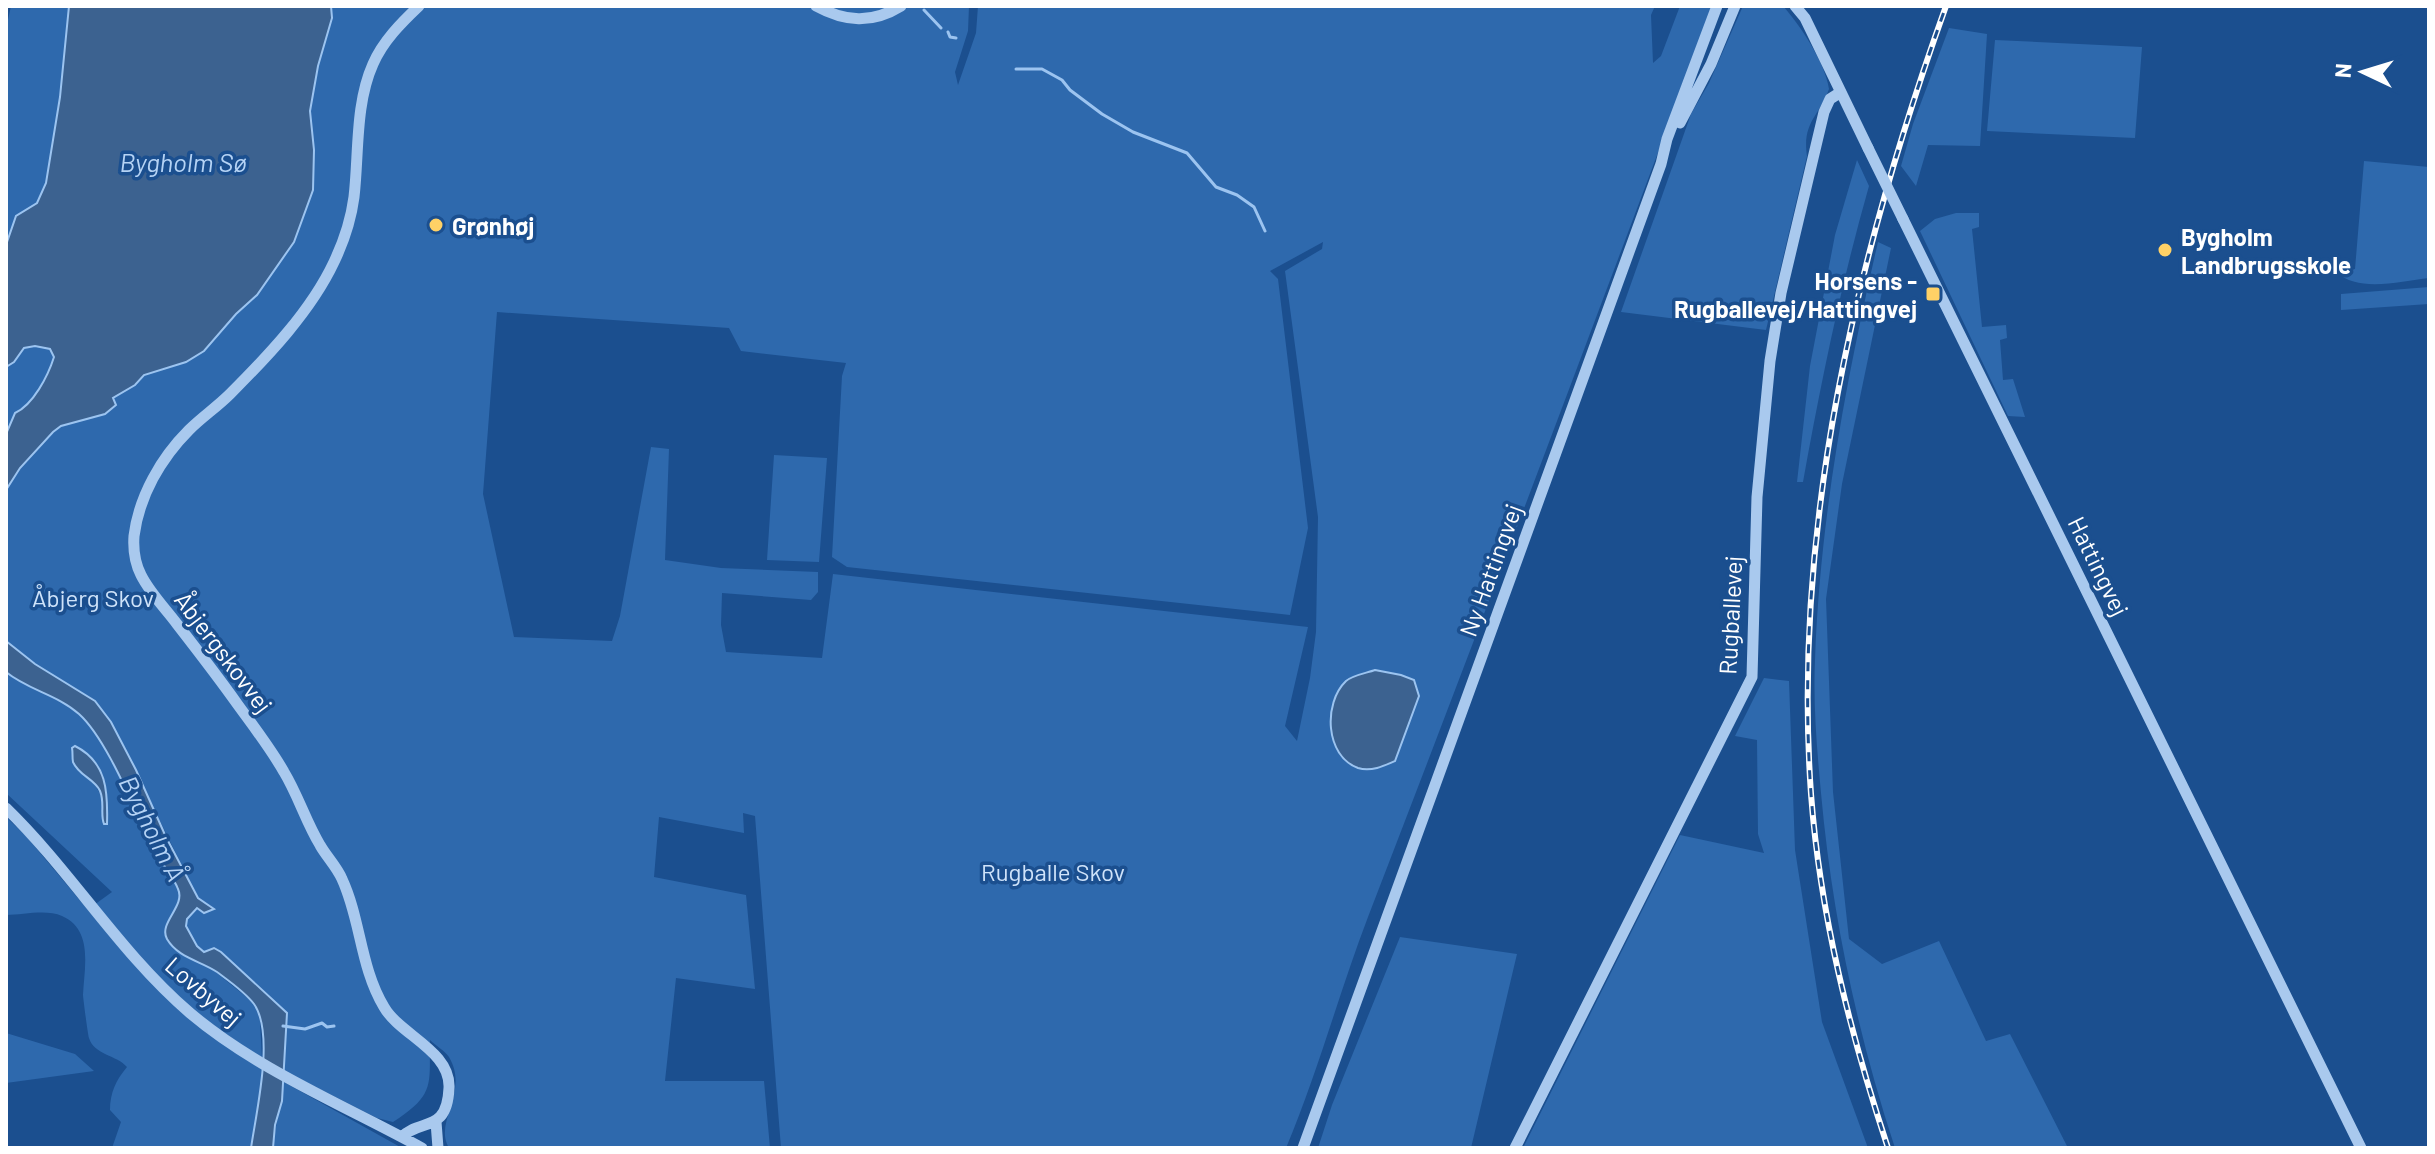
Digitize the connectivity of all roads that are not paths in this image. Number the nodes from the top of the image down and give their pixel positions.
1 (419, 6) edge
2 (816, 6) edge
3 (901, 6) edge
4 (1717, 6) edge
5 (1735, 6) edge
6 (1795, 6) edge
7 (1841, 92) junction
8 (1661, 164) junction
9 (6, 808) edge
10 (436, 1122) junction
11 (402, 1137) junction
12 (422, 1148) edge
13 (438, 1148) edge
14 (1303, 1148) edge
15 (1515, 1148) edge
16 (2361, 1148) edge

1 - 10 street, Åbjergskovvej
2 - 3 street
4 - 8 street, Ny Hattingvej
5 - 8 street
6 - 7 street, Hattingvej
7 - 15 street, Rugballevej
7 - 16 street, Hattingvej, bridge
8 - 14 street, Ny Hattingvej
9 - 11 street, Lovbyvej
10 - 11 street
10 - 13 street, Åbjergskovvej
11 - 12 street, Lovbyvej

